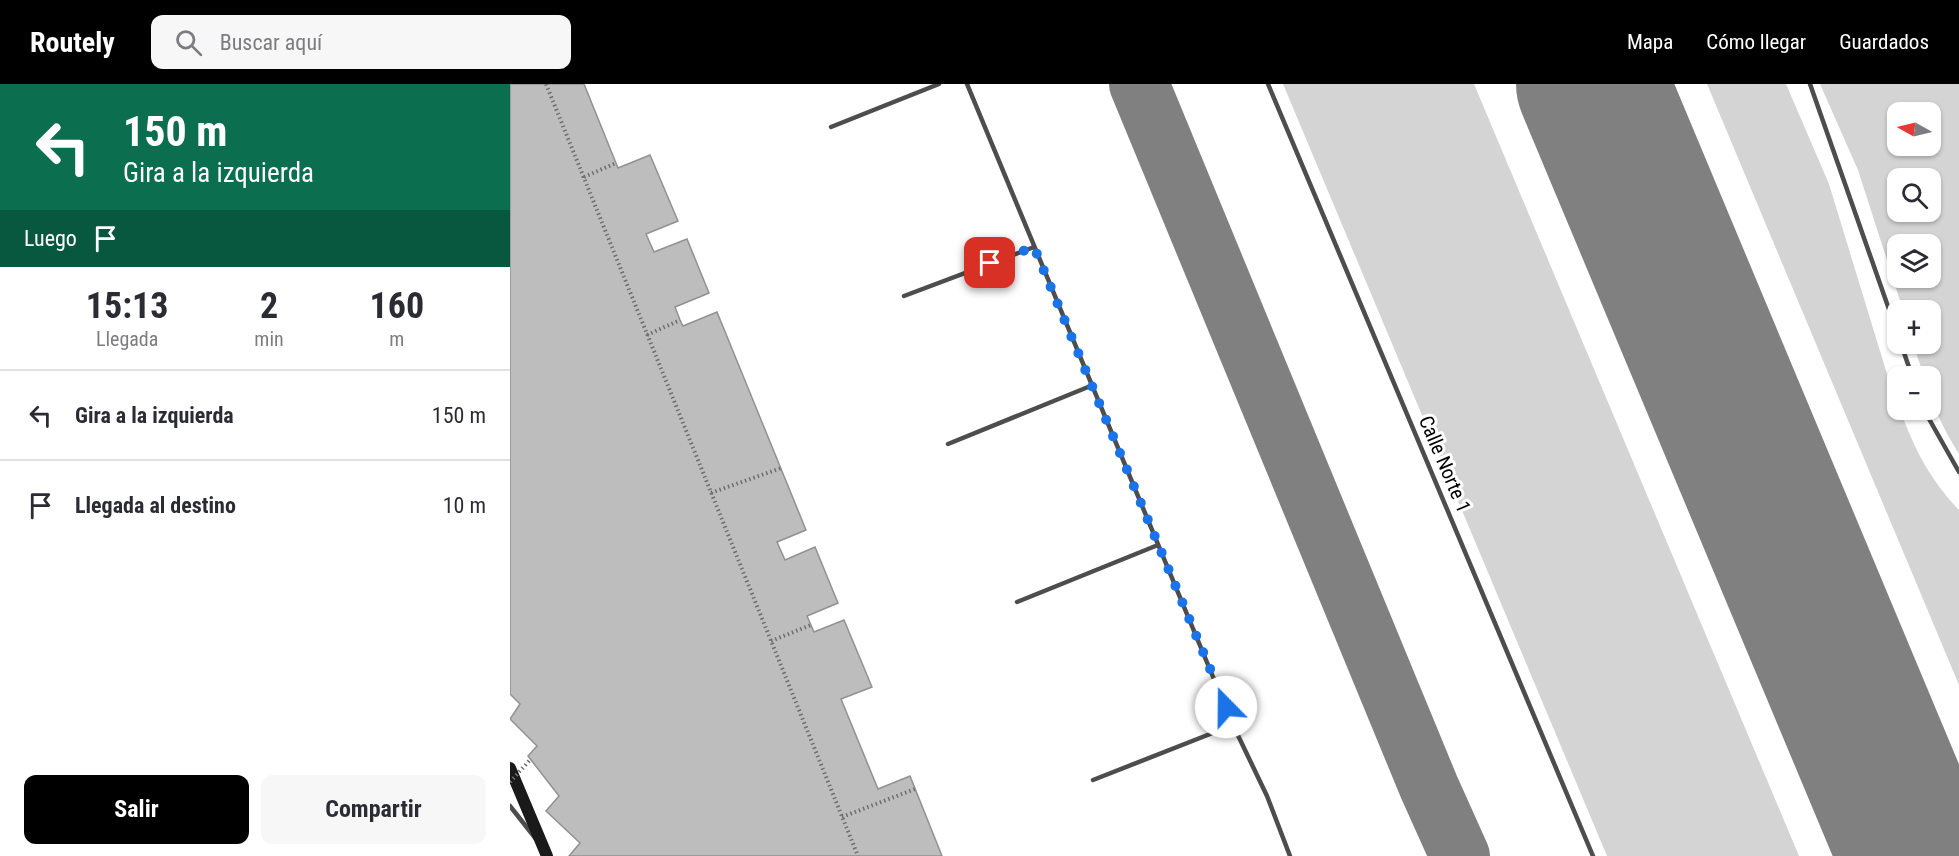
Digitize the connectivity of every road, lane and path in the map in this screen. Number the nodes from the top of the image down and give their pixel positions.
1 (546, 84) edge
2 (939, 84) edge
3 (967, 84) edge
4 (1268, 84) edge
5 (1810, 84) edge
6 (831, 127) dead end
7 (616, 163) dead end
8 (584, 178) junction
9 (1034, 247) junction
10 (904, 296) dead end
11 (1887, 304) edge
12 (680, 321) dead end
13 (647, 335) junction
14 (1093, 385) junction
15 (1930, 420) edge
16 (948, 444) dead end
17 (781, 468) dead end
18 (1959, 472) edge
19 (711, 493) junction
20 (1158, 545) junction
21 (1017, 602) dead end
22 (811, 625) dead end
23 (771, 641) junction
24 (1233, 725) junction
25 (530, 760) dead end
26 (510, 768) edge
27 (1093, 780) dead end
28 (510, 782) edge
29 (915, 789) dead end
30 (510, 806) edge
31 (842, 817) junction
32 (544, 850) edge
33 (858, 856) edge
34 (1290, 856) edge
35 (1593, 856) edge

1 - 8 path
2 - 6 lane
3 - 9 lane
4 - 35 lane, Calle Norte 1
5 - 11 lane
7 - 8 path
8 - 13 path
9 - 10 lane
9 - 14 lane
12 - 13 path
13 - 19 path
14 - 16 lane
14 - 20 lane
15 - 18 lane
17 - 19 path
19 - 23 path
20 - 21 lane
20 - 24 lane
22 - 23 path
23 - 31 path
24 - 27 lane
24 - 34 lane
25 - 28 path, bridge
26 - 32 street
29 - 31 path
30 - 32 lane
31 - 33 path

